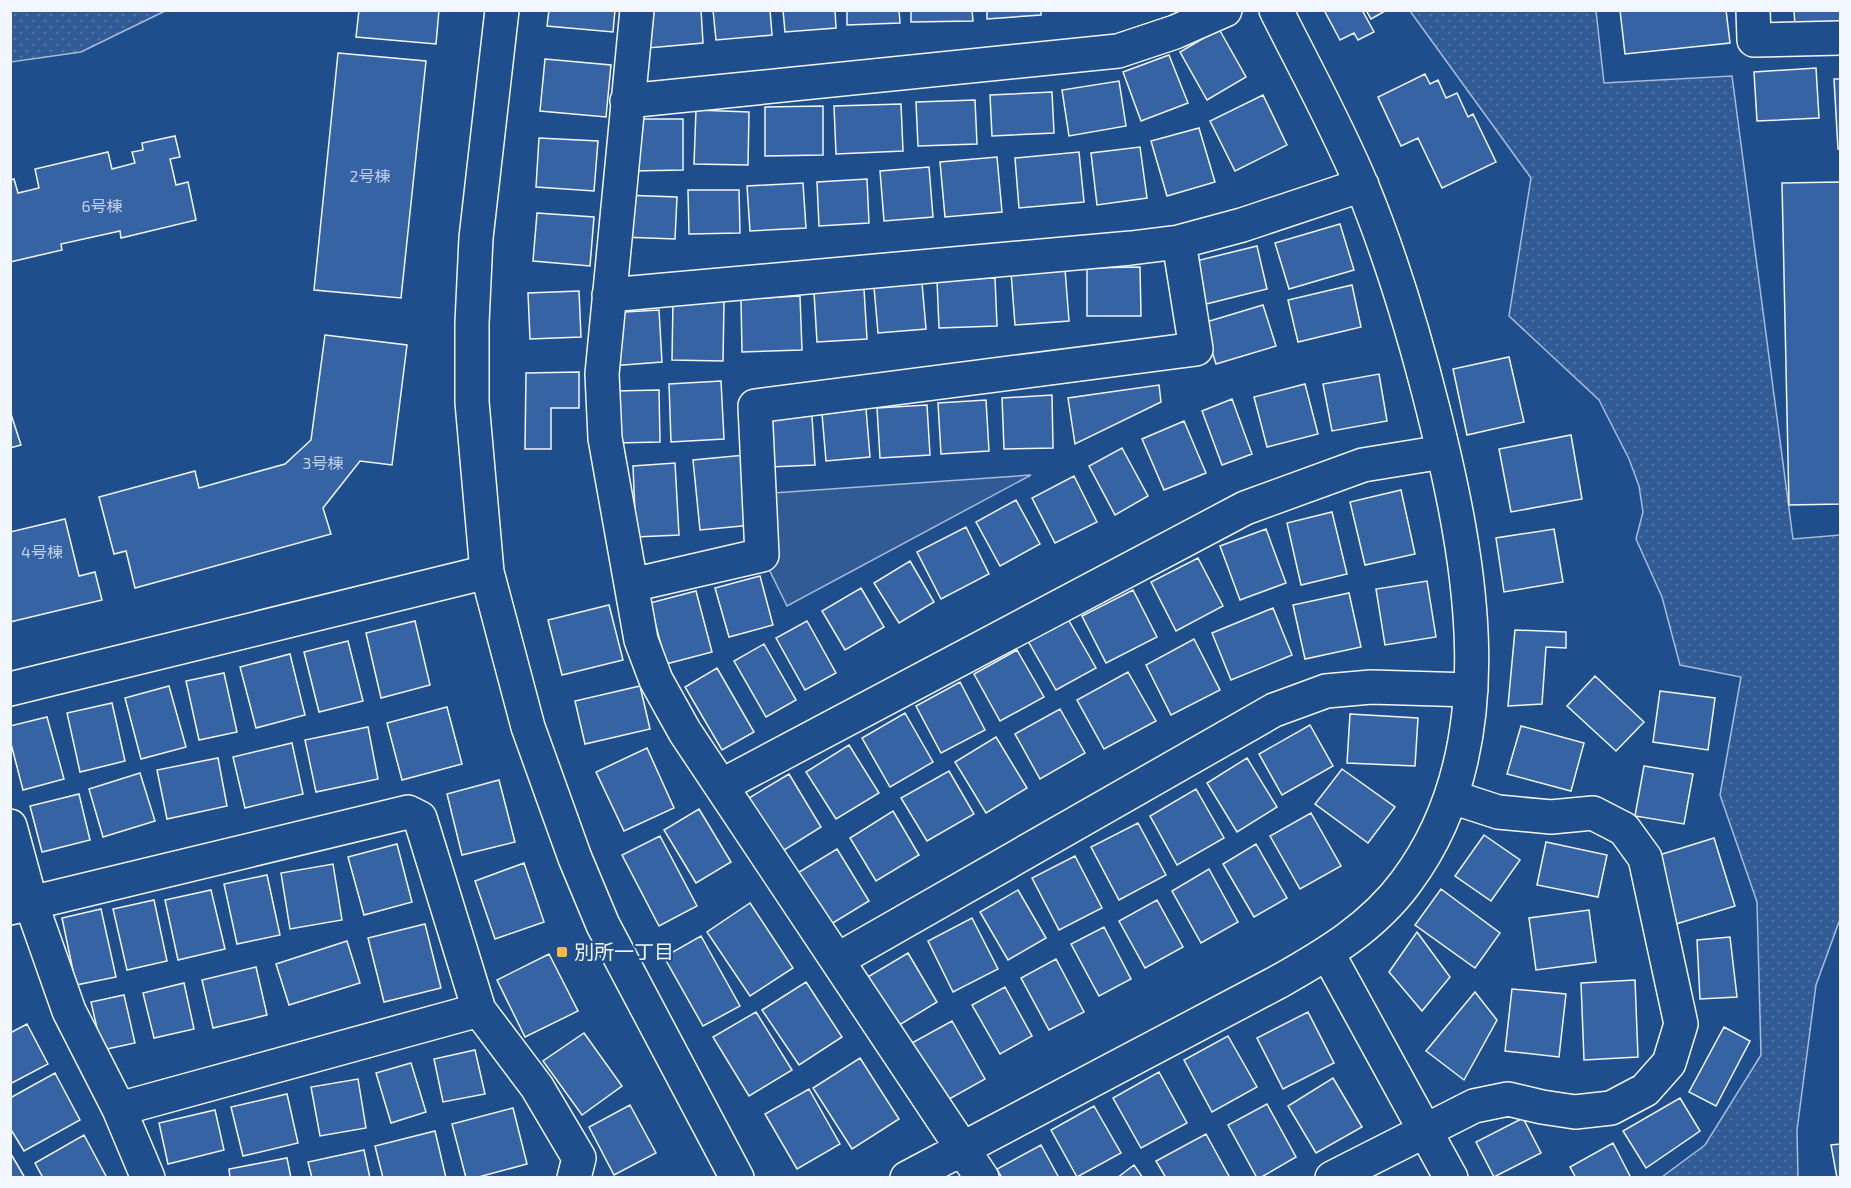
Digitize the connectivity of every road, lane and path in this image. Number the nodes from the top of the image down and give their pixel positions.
1 (502, 10) edge
2 (637, 10) edge
3 (1225, 10) edge
4 (1276, 10) edge
5 (1754, 10) edge
6 (1840, 38) edge
7 (627, 101) junction
8 (1362, 185) junction
9 (1179, 242) junction
10 (609, 295) junction
11 (1443, 452) junction
12 (488, 572) junction
13 (632, 585) junction
14 (10, 689) edge
15 (1471, 690) junction
16 (721, 786) junction
17 (1452, 797) junction
18 (10, 826) edge
19 (21, 906) edge
20 (1328, 954) junction
21 (837, 960) junction
22 (479, 1010) junction
23 (119, 1109) junction
24 (1425, 1129) junction
25 (961, 1149) junction
26 (148, 1178) edge
27 (574, 1178) edge
28 (737, 1178) edge
29 (907, 1178) edge
30 (982, 1178) edge
31 (1332, 1178) edge
32 (1451, 1178) edge

1 - 12 street
2 - 7 street
3 - 7 street
4 - 8 street
5 - 6 street
7 - 10 street
8 - 9 street
8 - 11 street
9 - 10 street
9 - 13 street
10 - 13 street
11 - 15 street
11 - 16 street
12 - 14 street
12 - 28 street
13 - 16 street
15 - 17 street
15 - 21 street
16 - 21 street
17 - 20 street
17 - 24 street
18 - 19 street
19 - 22 street
19 - 23 street
20 - 24 street
20 - 25 street
21 - 25 street
22 - 23 street
22 - 27 street
23 - 26 street
24 - 31 street
24 - 32 street
25 - 29 street
25 - 30 street

